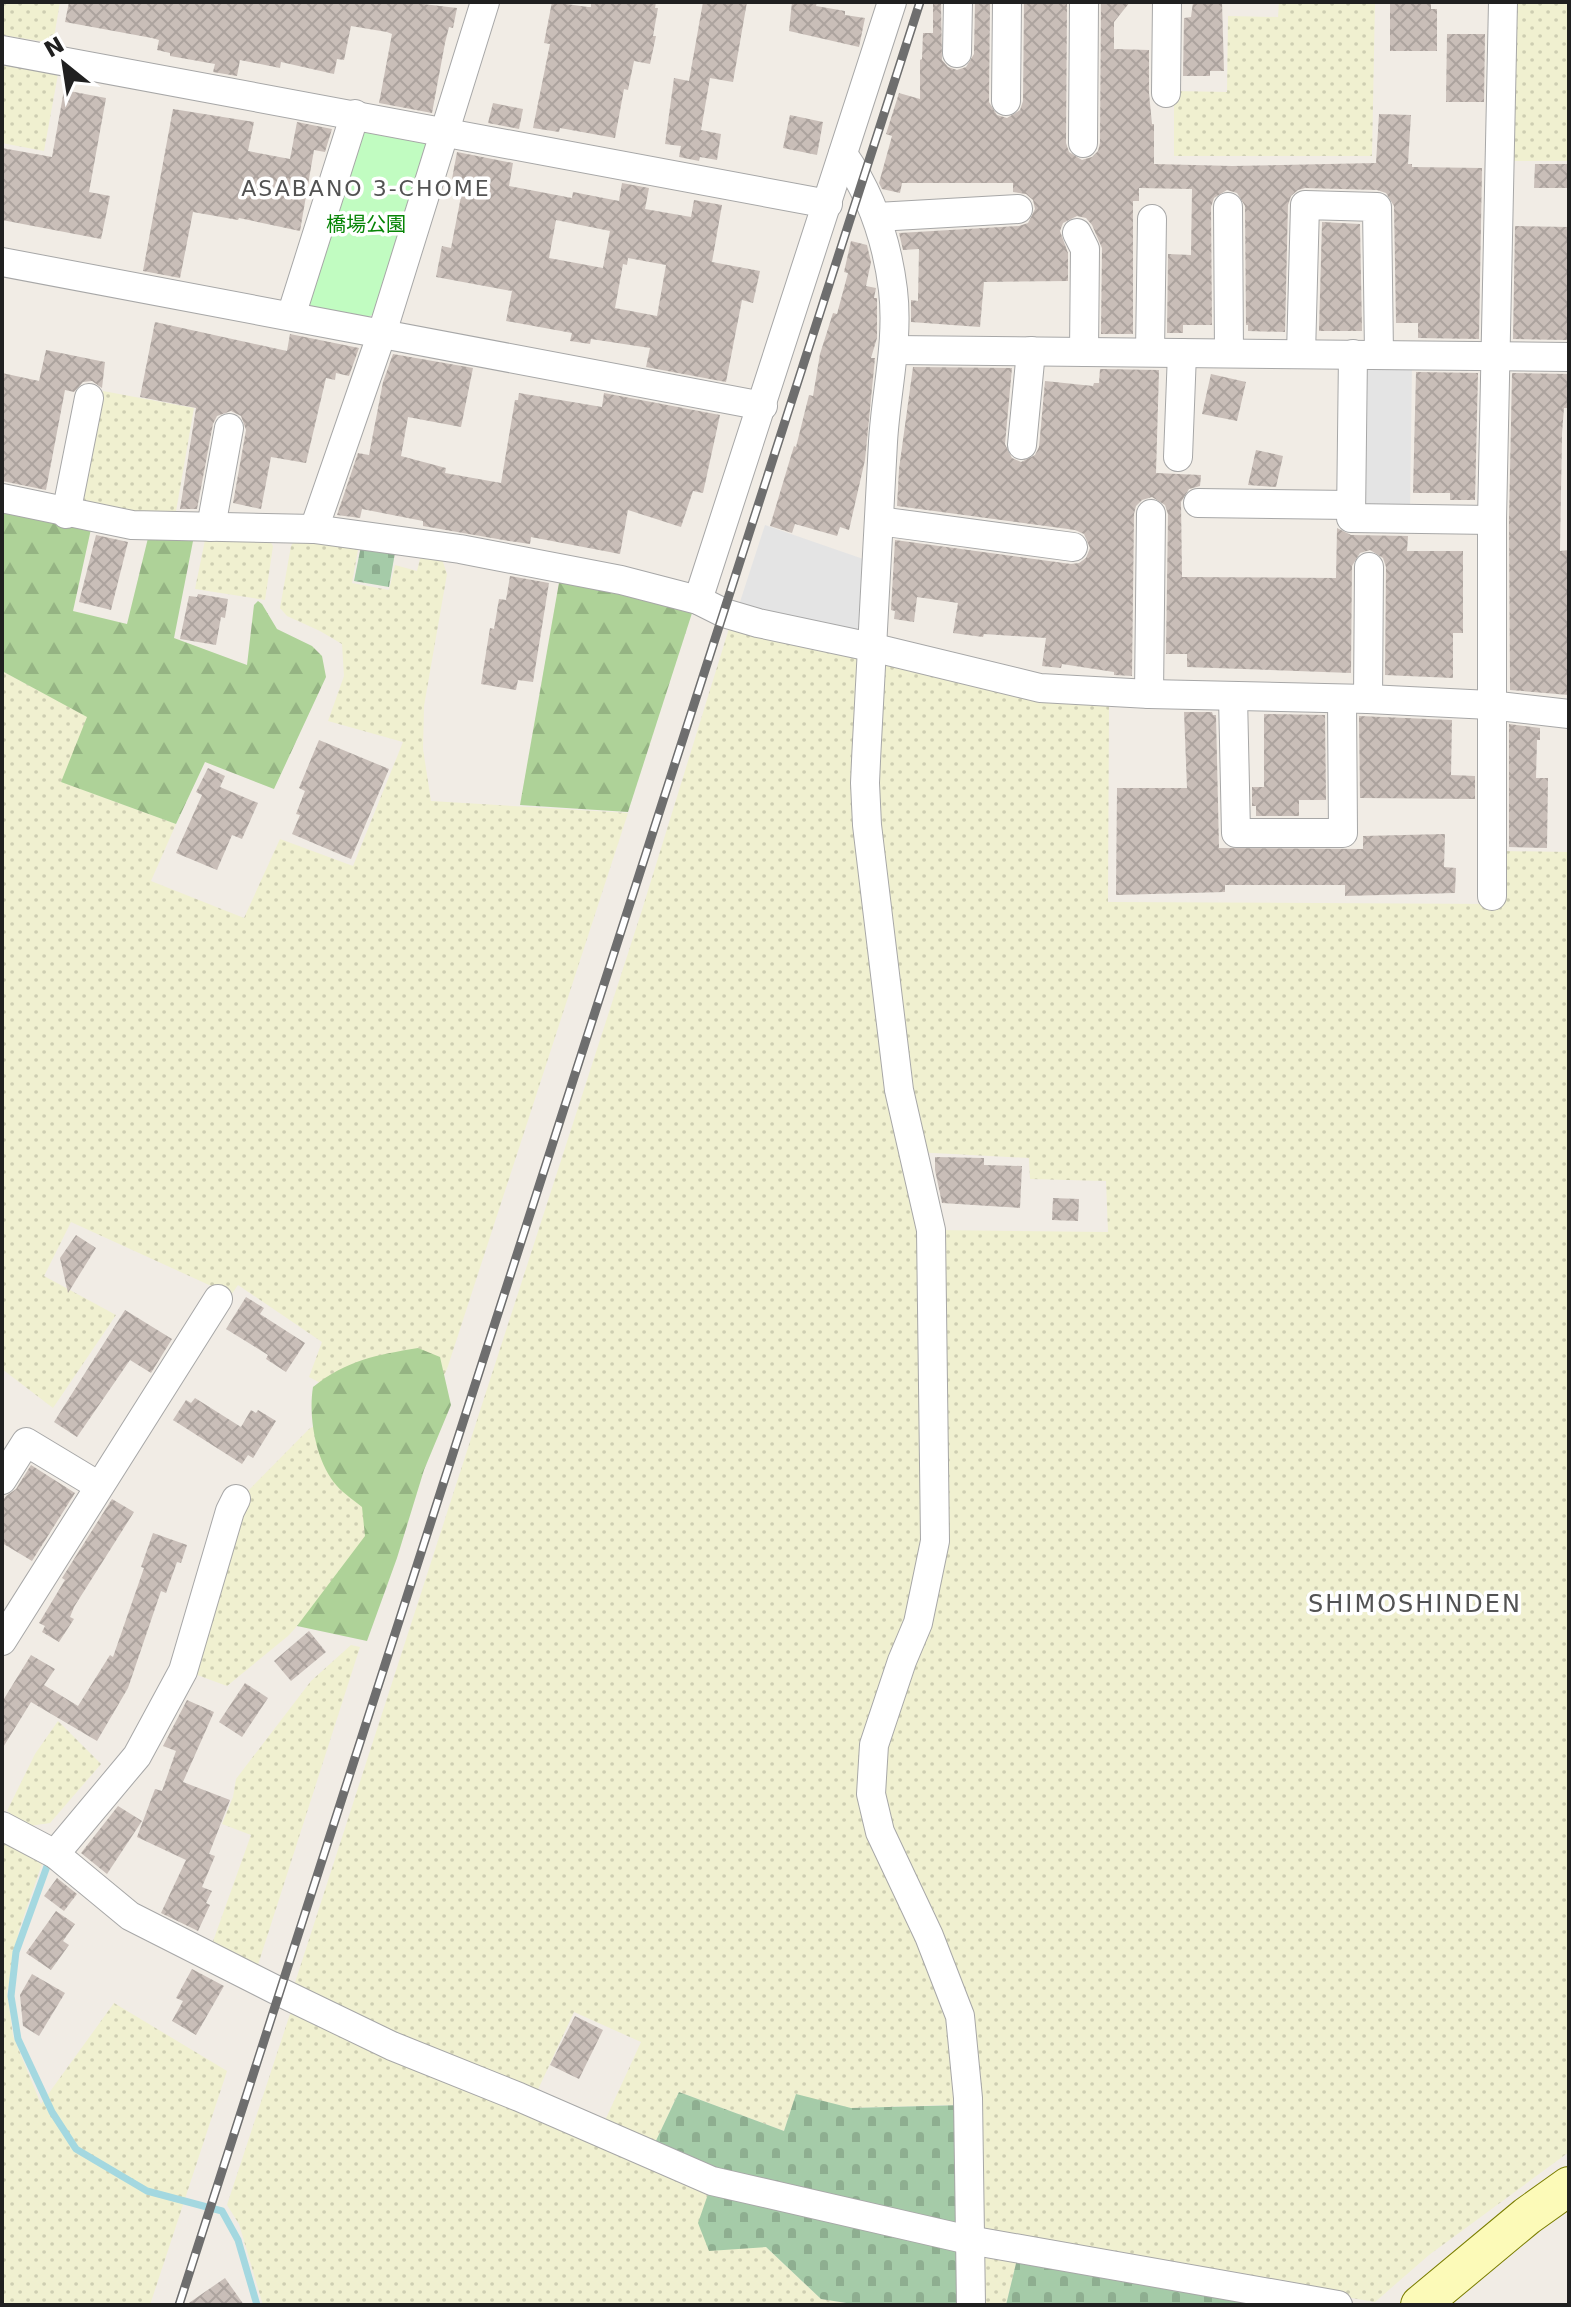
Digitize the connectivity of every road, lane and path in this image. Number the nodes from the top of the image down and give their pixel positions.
1 (892, 2) edge
2 (958, 2) edge
3 (1007, 2) edge
4 (1084, 2) edge
5 (1167, 2) edge
6 (1503, 2) edge
7 (479, 3) edge
8 (2, 50) edge
9 (957, 53) dead end
10 (1166, 93) dead end
11 (1006, 101) dead end
12 (355, 114) junction
13 (443, 134) junction
14 (1083, 143) dead end
15 (843, 154) junction
16 (828, 204) junction
17 (1228, 207) dead end
18 (1018, 209) dead end
19 (877, 217) junction
20 (1152, 219) dead end
21 (1077, 233) dead end
22 (2, 262) edge
23 (291, 316) junction
24 (382, 333) junction
25 (894, 350) junction
26 (1031, 351) junction
27 (1084, 352) junction
28 (1150, 352) junction
29 (1182, 353) junction
30 (1229, 353) junction
31 (1301, 354) junction
32 (1366, 354) junction
33 (1495, 356) junction
34 (1569, 357) edge
35 (89, 398) dead end
36 (763, 406) junction
37 (229, 428) dead end
38 (1022, 445) dead end
39 (1178, 457) dead end
40 (2, 498) edge
41 (1198, 503) dead end
42 (1351, 505) junction
43 (66, 514) junction
44 (1151, 514) dead end
45 (1492, 520) junction
46 (879, 521) junction
47 (211, 527) junction
48 (314, 529) junction
49 (1073, 547) dead end
50 (1369, 567) dead end
51 (698, 600) junction
52 (871, 647) junction
53 (1149, 694) junction
54 (1233, 696) junction
55 (1355, 699) junction
56 (1490, 705) junction
57 (1569, 714) edge
58 (1492, 896) dead end
59 (218, 1299) dead end
60 (2, 1480) edge
61 (99, 1486) junction
62 (236, 1499) dead end
63 (2, 1641) edge
64 (2, 1826) edge
65 (55, 1854) junction
66 (1569, 2186) edge
67 (969, 2240) junction
68 (971, 2305) edge
69 (1338, 2305) edge
70 (1420, 2305) edge

1 - 15 street
2 - 9 street
3 - 11 street
4 - 14 street
5 - 10 street
6 - 33 street
7 - 13 street
8 - 12 street
12 - 13 street
12 - 23 street
13 - 16 street
13 - 24 street
15 - 16 street
15 - 19 street
16 - 36 street
17 - 30 street
18 - 19 street
19 - 25 street
20 - 28 street
21 - 27 street
22 - 23 street
23 - 24 street
24 - 36 street
24 - 48 street
25 - 26 street
25 - 46 street
26 - 27 street
26 - 38 street
27 - 28 street
28 - 29 street
29 - 30 street
29 - 39 street
30 - 31 street
31 - 32 street
31 - 32 street
32 - 33 street
32 - 42 street
33 - 34 street
33 - 45 street
35 - 43 street
36 - 51 street
37 - 47 street
40 - 43 street
41 - 42 street
42 - 45 street
43 - 47 street
44 - 53 street
45 - 56 street
46 - 49 street
46 - 52 street
47 - 48 street
48 - 51 street
50 - 55 street
51 - 52 street
52 - 53 street
52 - 67 street
53 - 54 street
54 - 55 street
54 - 55 street
55 - 56 street
56 - 57 street
56 - 58 street
59 - 61 street
60 - 61 street
61 - 63 street
62 - 65 street
64 - 65 street
65 - 67 street
66 - 70 street
67 - 68 street
67 - 69 street

